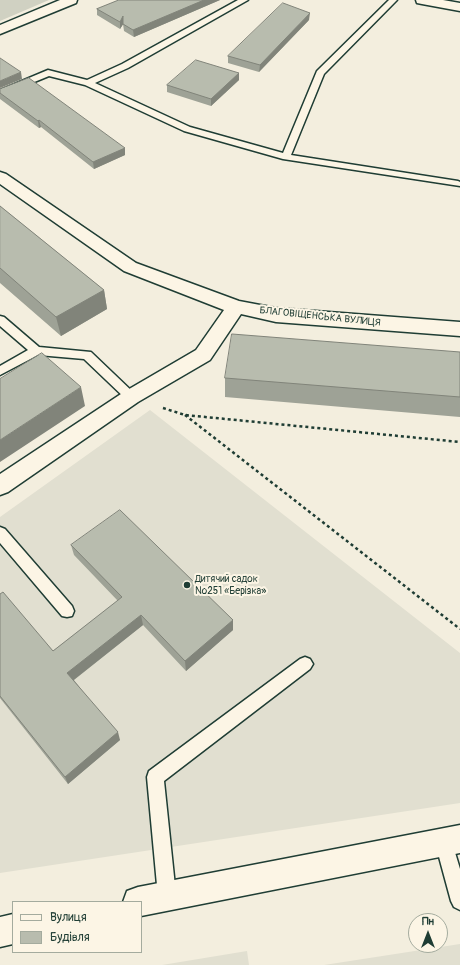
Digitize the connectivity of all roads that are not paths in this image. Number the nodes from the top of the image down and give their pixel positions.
1 (71, 0) edge
2 (244, 0) edge
3 (393, 0) edge
4 (422, 0) edge
5 (460, 7) edge
6 (0, 30) edge
7 (88, 83) junction
8 (0, 93) edge
9 (286, 157) junction
10 (0, 177) edge
11 (459, 181) edge
12 (460, 194) edge
13 (236, 307) junction
14 (0, 320) edge
15 (460, 329) edge
16 (36, 351) junction
17 (0, 371) edge
18 (130, 397) junction
19 (0, 486) edge
20 (0, 533) edge
21 (67, 611) dead end
22 (305, 664) dead end
23 (452, 841) edge
24 (167, 896) junction
25 (142, 901) edge
26 (460, 901) edge
27 (12, 929) edge
28 (0, 932) edge

1 - 6 street
2 - 7 lane
3 - 9 lane
4 - 5 street
7 - 8 lane
7 - 9 lane
9 - 11 lane
10 - 13 street, БЛАГОВІЩЕНСЬКА ВУЛИЦЯ
11 - 12 lane
13 - 15 street, БЛАГОВІЩЕНСЬКА ВУЛИЦЯ
13 - 18 street
14 - 16 lane
16 - 17 lane
16 - 18 lane
18 - 19 street
20 - 21 lane
22 - 24 lane
23 - 24 street
23 - 26 lane
24 - 25 street
27 - 28 street

